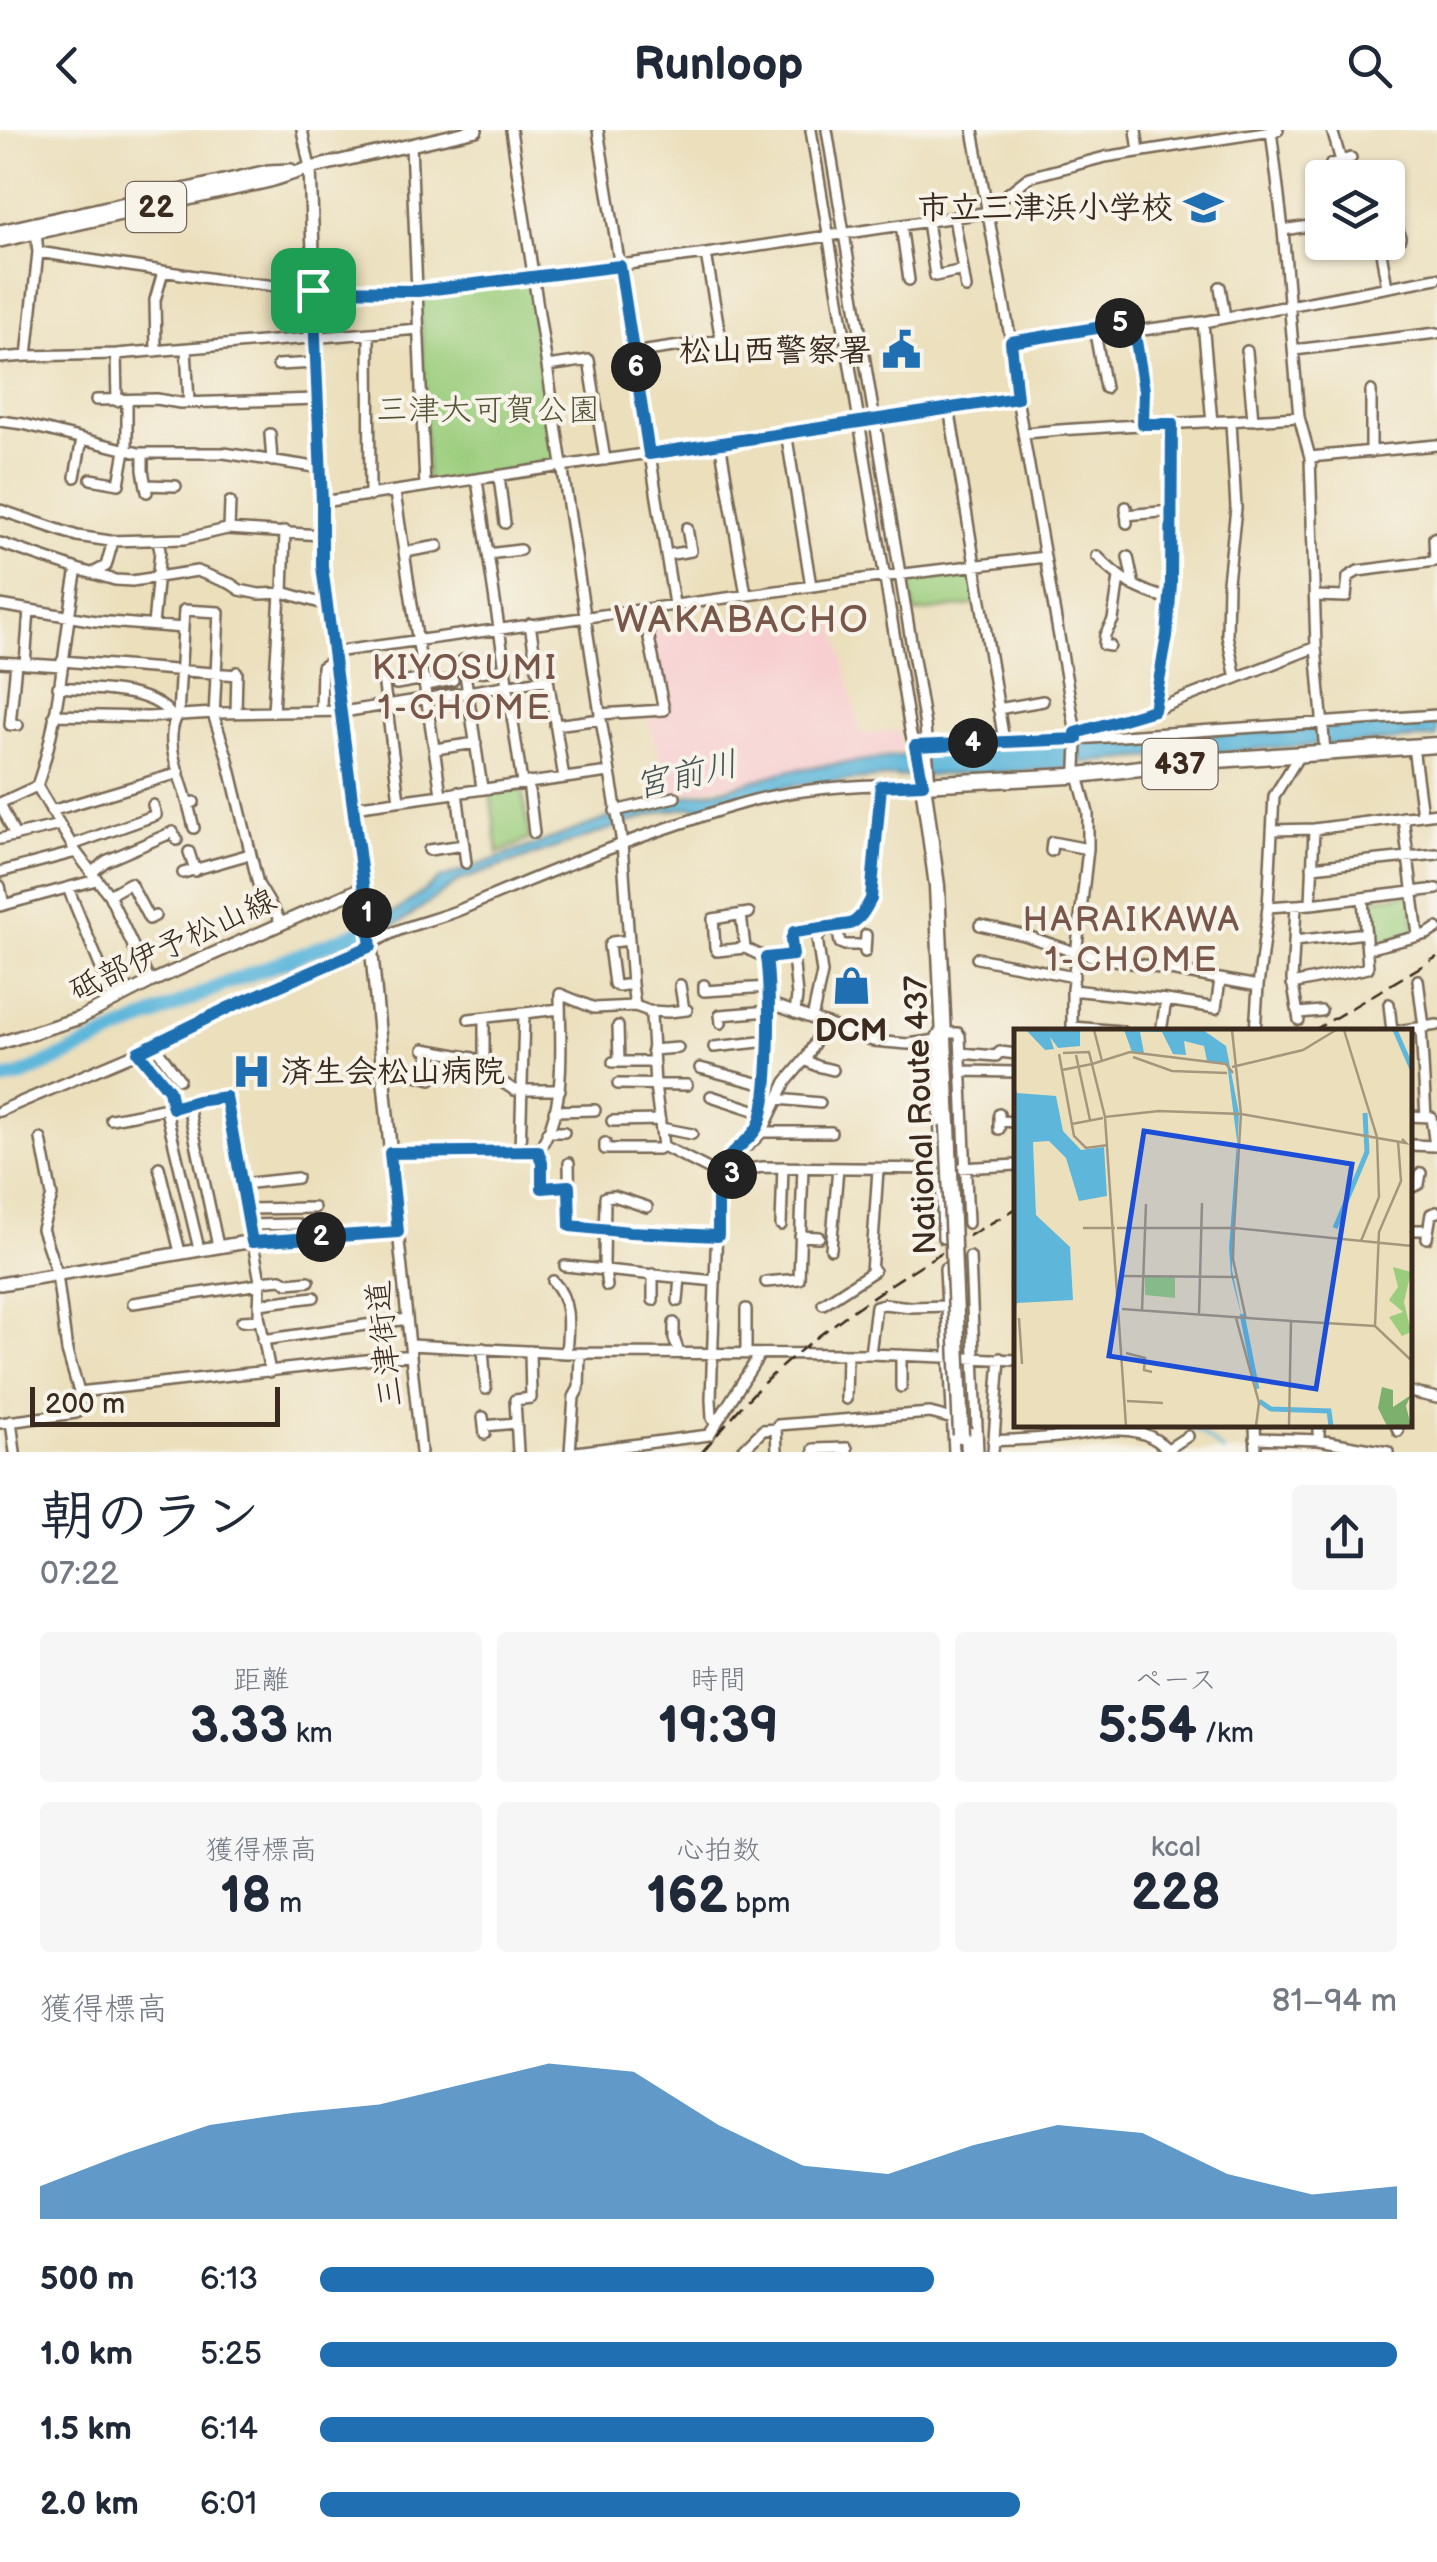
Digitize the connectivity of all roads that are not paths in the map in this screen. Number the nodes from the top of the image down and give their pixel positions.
1 (302, 130) edge
2 (476, 130) edge
3 (511, 130) edge
4 (598, 130) edge
5 (811, 130) edge
6 (828, 130) edge
7 (972, 130) edge
8 (1136, 130) edge
9 (1332, 130) edge
10 (1273, 131) edge
11 (411, 145) junction
12 (1139, 152) junction
13 (1341, 160) edge
14 (310, 168) junction
15 (987, 209) junction
16 (954, 218) junction
17 (927, 221) junction
18 (902, 225) junction
19 (1305, 227) edge
20 (1283, 230) junction
21 (0, 231) edge
22 (36, 233) junction
23 (844, 234) junction
24 (829, 236) junction
25 (0, 241) edge
26 (38, 252) junction
27 (706, 254) junction
28 (1382, 260) edge
29 (620, 266) junction
30 (963, 270) junction
31 (163, 272) junction
32 (534, 277) junction
33 (1437, 278) edge
34 (910, 280) dead end
35 (1220, 287) dead end
36 (1387, 287) junction
37 (966, 288) dead end
38 (313, 290) junction
39 (418, 291) junction
40 (1290, 304) junction
41 (1225, 317) junction
42 (1203, 322) junction
43 (1094, 327) junction
44 (419, 329) junction
45 (1135, 331) junction
46 (1437, 333) edge
47 (370, 334) junction
48 (315, 339) junction
49 (1011, 342) junction
50 (186, 349) junction
51 (1294, 350) junction
52 (156, 351) junction
53 (1248, 351) dead end
54 (634, 353) junction
55 (116, 354) junction
56 (27, 356) junction
57 (0, 358) edge
58 (316, 364) junction
59 (278, 365) dead end
60 (547, 366) junction
61 (1105, 388) dead end
62 (1371, 390) dead end
63 (1017, 398) junction
64 (318, 399) junction
65 (96, 400) dead end
66 (122, 401) junction
67 (189, 402) junction
68 (949, 407) junction
69 (1299, 417) junction
70 (875, 418) junction
71 (1253, 420) junction
72 (858, 421) junction
73 (0, 422) edge
74 (1231, 422) junction
75 (1212, 423) junction
76 (1143, 424) junction
77 (1172, 424) junction
78 (786, 432) junction
79 (270, 434) dead end
80 (1025, 434) junction
81 (82, 439) junction
82 (720, 442) junction
83 (1437, 445) edge
84 (126, 450) junction
85 (1372, 452) junction
86 (143, 453) junction
87 (649, 454) junction
88 (1310, 457) junction
89 (605, 460) junction
90 (272, 462) junction
91 (562, 466) junction
92 (321, 468) junction
93 (499, 476) junction
94 (75, 477) dead end
95 (91, 479) dead end
96 (477, 480) junction
97 (176, 486) dead end
98 (425, 486) junction
99 (395, 493) junction
100 (370, 496) junction
101 (230, 502) dead end
102 (322, 502) junction
103 (0, 510) edge
104 (1170, 511) junction
105 (1126, 515) dead end
106 (506, 523) dead end
107 (229, 528) junction
108 (284, 531) junction
109 (690, 533) dead end
110 (321, 535) junction
111 (1437, 538) edge
112 (113, 540) junction
113 (158, 540) junction
114 (0, 543) edge
115 (438, 546) dead end
116 (520, 550) dead end
117 (405, 552) junction
118 (488, 554) junction
119 (666, 555) junction
120 (1097, 556) dead end
121 (1044, 557) junction
122 (1128, 557) dead end
123 (974, 564) junction
124 (1436, 565) edge
125 (77, 569) junction
126 (93, 573) junction
127 (899, 574) junction
128 (884, 576) junction
129 (157, 577) junction
130 (1118, 577) junction
131 (811, 586) junction
132 (1134, 586) junction
133 (281, 593) junction
134 (746, 595) junction
135 (1315, 596) junction
136 (1170, 599) junction
137 (674, 604) junction
138 (0, 605) edge
139 (327, 605) junction
140 (643, 609) junction
141 (30, 610) junction
142 (68, 617) junction
143 (585, 617) junction
144 (530, 624) junction
145 (153, 625) junction
146 (183, 628) junction
147 (500, 628) junction
148 (418, 639) junction
149 (1110, 646) dead end
150 (1316, 647) junction
151 (334, 655) junction
152 (463, 660) dead end
153 (0, 662) edge
154 (62, 663) junction
155 (20, 664) junction
156 (506, 668) junction
157 (537, 670) dead end
158 (181, 672) junction
159 (479, 672) dead end
160 (216, 674) junction
161 (383, 678) dead end
162 (1236, 678) junction
163 (453, 680) dead end
164 (425, 682) junction
165 (396, 684) dead end
166 (508, 685) junction
167 (58, 687) junction
168 (468, 692) junction
169 (428, 698) junction
170 (1043, 702) dead end
171 (387, 705) junction
172 (998, 709) junction
173 (322, 710) junction
174 (341, 710) junction
175 (1154, 710) junction
176 (273, 712) junction
177 (214, 713) junction
178 (236, 713) junction
179 (54, 714) junction
180 (174, 715) junction
181 (1437, 715) edge
182 (600, 716) junction
183 (1323, 724) junction
184 (18, 725) dead end
185 (555, 725) junction
186 (1077, 740) junction
187 (1004, 741) junction
188 (476, 743) junction
189 (1437, 745) edge
190 (920, 747) junction
191 (1414, 747) junction
192 (435, 749) junction
193 (1325, 749) junction
194 (1300, 754) junction
195 (609, 772) junction
196 (1077, 772) junction
197 (179, 773) junction
198 (564, 778) junction
199 (525, 782) junction
200 (926, 782) junction
201 (36, 786) junction
202 (881, 786) junction
203 (482, 788) junction
204 (457, 792) junction
205 (442, 794) junction
206 (675, 797) dead end
207 (400, 800) junction
208 (0, 803) edge
209 (153, 805) dead end
210 (353, 807) junction
211 (52, 811) junction
212 (615, 812) junction
213 (1437, 813) edge
214 (1422, 815) junction
215 (1403, 818) junction
216 (60, 825) junction
217 (194, 828) dead end
218 (1314, 828) junction
219 (1272, 830) junction
220 (174, 833) dead end
221 (534, 834) dead end
222 (15, 836) junction
223 (0, 839) edge
224 (622, 843) junction
225 (464, 845) junction
226 (74, 848) junction
227 (1088, 849) junction
228 (429, 850) dead end
229 (1051, 851) dead end
230 (189, 852) dead end
231 (250, 854) junction
232 (1437, 854) edge
233 (1408, 857) junction
234 (466, 863) dead end
235 (1312, 868) junction
236 (195, 871) junction
237 (0, 872) edge
238 (183, 873) dead end
239 (94, 876) junction
240 (0, 886) edge
241 (364, 887) junction
242 (68, 888) junction
243 (1437, 889) edge
244 (1412, 892) junction
245 (109, 895) junction
246 (1363, 898) junction
247 (1311, 904) junction
248 (2, 905) edge
249 (1296, 906) junction
250 (1268, 907) junction
251 (155, 916) dead end
252 (282, 924) junction
253 (980, 925) dead end
254 (832, 927) junction
255 (1437, 928) edge
256 (1366, 932) junction
257 (1418, 935) junction
258 (629, 940) junction
259 (370, 941) junction
260 (1294, 941) junction
261 (866, 944) dead end
262 (745, 948) junction
263 (1367, 949) junction
264 (1077, 954) junction
265 (793, 955) junction
266 (766, 958) junction
267 (977, 958) dead end
268 (1074, 978) junction
269 (1220, 980) junction
270 (1418, 980) dead end
271 (150, 982) junction
272 (632, 984) junction
273 (1292, 984) junction
274 (680, 985) dead end
275 (704, 985) dead end
276 (1258, 986) junction
277 (769, 987) junction
278 (1072, 990) junction
279 (114, 1000) junction
280 (1166, 1000) junction
281 (1389, 1004) dead end
282 (635, 1006) junction
283 (769, 1007) junction
284 (560, 1009) junction
285 (1321, 1010) dead end
286 (649, 1011) junction
287 (795, 1013) junction
288 (524, 1015) junction
289 (484, 1018) junction
290 (469, 1019) dead end
291 (812, 1019) junction
292 (721, 1023) dead end
293 (825, 1023) junction
294 (1437, 1025) edge
295 (618, 1026) dead end
296 (1422, 1028) junction
297 (1072, 1029) edge
298 (1161, 1029) edge
299 (1255, 1029) edge
300 (1392, 1029) edge
301 (1412, 1029) edge
302 (945, 1035) junction
303 (768, 1041) junction
304 (0, 1043) edge
305 (154, 1045) junction
306 (714, 1047) dead end
307 (678, 1048) dead end
308 (652, 1050) junction
309 (138, 1052) junction
310 (961, 1052) junction
311 (1014, 1054) edge
312 (804, 1060) junction
313 (653, 1062) junction
314 (382, 1066) junction
315 (700, 1068) dead end
316 (833, 1070) dead end
317 (962, 1071) junction
318 (1014, 1072) edge
319 (464, 1074) dead end
320 (179, 1079) dead end
321 (618, 1084) dead end
322 (655, 1085) junction
323 (687, 1085) dead end
324 (765, 1085) junction
325 (522, 1090) junction
326 (560, 1090) junction
327 (712, 1096) dead end
328 (778, 1099) junction
329 (820, 1103) dead end
330 (189, 1110) dead end
331 (594, 1110) dead end
332 (554, 1111) junction
333 (0, 1112) edge
334 (763, 1112) junction
335 (168, 1113) junction
336 (1431, 1117) edge
337 (111, 1119) dead end
338 (612, 1121) dead end
339 (999, 1121) dead end
340 (1014, 1122) edge
341 (660, 1124) junction
342 (547, 1132) junction
343 (564, 1132) dead end
344 (762, 1132) junction
345 (830, 1132) dead end
346 (692, 1134) dead end
347 (41, 1139) dead end
348 (605, 1143) dead end
349 (749, 1145) dead end
350 (1412, 1145) edge
351 (658, 1147) junction
352 (538, 1151) junction
353 (520, 1152) junction
354 (390, 1153) junction
355 (652, 1162) dead end
356 (569, 1163) dead end
357 (1014, 1165) edge
358 (159, 1167) dead end
359 (784, 1167) junction
360 (804, 1167) junction
361 (838, 1168) junction
362 (966, 1168) junction
363 (878, 1169) junction
364 (942, 1169) junction
365 (1421, 1172) dead end
366 (729, 1176) junction
367 (297, 1179) dead end
368 (242, 1184) junction
369 (569, 1186) junction
370 (1412, 1187) edge
371 (647, 1207) dead end
372 (314, 1208) dead end
373 (246, 1209) junction
374 (1437, 1212) edge
375 (968, 1223) dead end
376 (296, 1224) dead end
377 (249, 1225) junction
378 (782, 1225) dead end
379 (605, 1230) junction
380 (1412, 1230) edge
381 (398, 1232) junction
382 (718, 1236) junction
383 (800, 1236) junction
384 (819, 1236) dead end
385 (943, 1238) dead end
386 (252, 1242) junction
387 (218, 1246) junction
388 (199, 1249) junction
389 (832, 1249) dead end
390 (180, 1252) junction
391 (970, 1257) dead end
392 (565, 1266) dead end
393 (945, 1268) dead end
394 (605, 1271) junction
395 (57, 1274) junction
396 (652, 1274) junction
397 (680, 1277) junction
398 (309, 1281) dead end
399 (554, 1281) dead end
400 (715, 1281) junction
401 (766, 1282) dead end
402 (260, 1283) junction
403 (0, 1284) edge
404 (607, 1286) dead end
405 (314, 1297) dead end
406 (139, 1299) dead end
407 (653, 1300) dead end
408 (678, 1301) dead end
409 (259, 1304) junction
410 (823, 1304) dead end
411 (947, 1306) junction
412 (746, 1309) dead end
413 (407, 1319) junction
414 (260, 1320) junction
415 (242, 1321) dead end
416 (674, 1323) dead end
417 (263, 1340) junction
418 (483, 1348) junction
419 (410, 1350) junction
420 (530, 1351) junction
421 (566, 1353) junction
422 (580, 1353) junction
423 (679, 1354) junction
424 (714, 1354) junction
425 (746, 1354) junction
426 (760, 1354) junction
427 (847, 1354) junction
428 (870, 1354) junction
429 (901, 1355) junction
430 (950, 1356) junction
431 (974, 1357) junction
432 (1000, 1358) junction
433 (1014, 1360) edge
434 (270, 1372) junction
435 (901, 1387) dead end
436 (486, 1389) dead end
437 (79, 1392) junction
438 (1412, 1392) edge
439 (1437, 1398) edge
440 (846, 1399) dead end
441 (953, 1419) junction
442 (6, 1422) edge
443 (516, 1424) junction
444 (716, 1425) junction
445 (484, 1426) dead end
446 (1155, 1427) edge
447 (1254, 1427) edge
448 (776, 1429) junction
449 (1085, 1429) edge
450 (1188, 1436) dead end
451 (1155, 1437) junction
452 (1255, 1438) junction
453 (1322, 1444) edge
454 (993, 1446) edge
455 (1169, 1450) edge
456 (14, 1452) edge
457 (421, 1452) edge
458 (518, 1452) edge
459 (573, 1452) edge
460 (741, 1452) edge
461 (778, 1452) edge
462 (814, 1452) edge
463 (847, 1452) edge
464 (954, 1452) edge
465 (966, 1452) edge
466 (978, 1452) edge
467 (1256, 1452) edge
468 (1388, 1452) edge

1 - 14 street
2 - 11 main road, 22
3 - 32 street
4 - 29 street
5 - 24 street
6 - 23 street
7 - 15 street
8 - 12 street
9 - 13 street
10 - 12 street
10 - 20 street
11 - 14 main road, 22
11 - 39 street
12 - 15 street
14 - 21 main road, 22
14 - 22 main road, 22
14 - 38 main road
15 - 16 street
15 - 49 street
16 - 17 street
16 - 30 street
17 - 18 street
17 - 30 street
18 - 23 street
18 - 34 street
19 - 20 street
20 - 40 street
22 - 25 main road, 22
22 - 26 street
23 - 24 street
23 - 70 street
24 - 27 street
24 - 72 street
26 - 31 street
26 - 56 street
27 - 29 street
27 - 54 street
28 - 36 street
29 - 32 street
29 - 54 street
30 - 37 street
31 - 38 street
31 - 52 street
32 - 39 street
32 - 60 street
33 - 36 street
35 - 41 street
36 - 40 street
38 - 39 street
38 - 48 main road
39 - 44 street
40 - 41 street
40 - 51 street
41 - 42 street
42 - 45 street
42 - 75 street
43 - 45 street
43 - 49 street
43 - 61 street
44 - 47 street
44 - 98 street
45 - 76 street
46 - 51 street
47 - 48 street
47 - 100 street
48 - 50 street
48 - 58 main road
49 - 63 street
50 - 52 street
50 - 67 street
51 - 69 street
52 - 55 street
53 - 71 street
54 - 87 street
55 - 56 street
55 - 66 street
56 - 57 street
58 - 59 street
58 - 64 main road
60 - 89 street
60 - 91 street
62 - 85 street
63 - 68 street
63 - 80 street
64 - 67 street
64 - 92 main road
65 - 66 street
66 - 67 street
66 - 84 street
68 - 70 street
68 - 123 street
69 - 71 street
69 - 88 street
70 - 72 street
70 - 127 street
71 - 74 street
72 - 78 street
72 - 128 street
73 - 81 street
74 - 75 street
74 - 162 street
75 - 77 street
76 - 77 street
76 - 80 street
77 - 104 street
78 - 82 street
78 - 131 street
79 - 90 street
80 - 121 street
81 - 84 street
81 - 94 street
82 - 87 street
82 - 134 street
83 - 85 street
84 - 86 street
84 - 95 street
85 - 88 street
86 - 90 street
86 - 97 street
87 - 89 street
87 - 119 street
88 - 135 street
89 - 91 street
90 - 92 street
91 - 93 street
91 - 143 street
92 - 102 main road
93 - 96 street
93 - 106 street
96 - 98 street
96 - 118 street
98 - 99 street
99 - 100 street
99 - 117 street
100 - 102 street
101 - 107 street
102 - 110 main road
103 - 112 street
104 - 105 street
104 - 136 street
107 - 108 street
107 - 113 street
108 - 110 street
108 - 133 street
109 - 119 street
110 - 139 main road
111 - 124 street
112 - 113 street
112 - 126 street
113 - 129 street
114 - 125 street
115 - 117 street
116 - 118 street
117 - 148 street
118 - 147 street
119 - 137 street
120 - 130 street
121 - 123 street
121 - 186 street
122 - 132 street
123 - 127 street
123 - 172 street
124 - 135 street
125 - 126 street
125 - 142 street
126 - 129 street
127 - 128 street
127 - 190 street
128 - 131 street
128 - 190 street
129 - 133 street
129 - 145 street
130 - 132 street
130 - 149 street
131 - 134 street
132 - 136 street
133 - 139 street
133 - 176 street
134 - 137 street
135 - 150 street
136 - 175 street
137 - 140 street
138 - 141 street
139 - 151 main road
140 - 143 street
140 - 182 street
141 - 142 street
141 - 155 street
142 - 145 street
142 - 154 street
143 - 144 street
143 - 182 street
144 - 147 street
144 - 157 street
145 - 146 street
146 - 158 street
146 - 160 street
147 - 148 street
147 - 156 street
148 - 151 street
148 - 164 street
150 - 162 street
150 - 183 street
151 - 173 street
151 - 174 main road
152 - 168 street
153 - 155 street
154 - 155 street
154 - 158 street
154 - 167 street
155 - 184 street
156 - 159 street
156 - 166 street
158 - 160 street
158 - 180 street
160 - 177 street
160 - 178 street
161 - 171 street
162 - 175 street
163 - 164 street
164 - 165 street
164 - 169 street
166 - 168 street
166 - 185 street
166 - 199 street
167 - 179 street
167 - 180 street
168 - 169 street
168 - 188 street
169 - 171 street
169 - 192 street
170 - 172 street
171 - 174 street
171 - 207 street
172 - 187 street
173 - 174 street
173 - 176 street
174 - 210 main road
175 - 186 street
176 - 178 street
177 - 178 street
177 - 180 street
177 - 231 street
179 - 180 street
179 - 201 street
180 - 197 street
181 - 183 street
182 - 185 street
182 - 195 street
183 - 186 street
183 - 193 street
185 - 198 street
186 - 187 street
186 - 196 street
187 - 190 street
188 - 192 street
188 - 203 street
189 - 191 highway, 437
190 - 200 street
191 - 193 highway, 437
191 - 214 street
192 - 205 street
193 - 194 highway, 437
194 - 196 highway, 437
194 - 219 street
195 - 198 street
195 - 212 street
196 - 200 highway, 437
196 - 227 street
197 - 211 street
197 - 217 street
198 - 199 street
199 - 203 street
199 - 221 street
200 - 202 street
200 - 302 highway, National Route 437
201 - 208 street
201 - 211 street
202 - 224 street
202 - 254 street
203 - 204 street
204 - 205 street
204 - 225 street
205 - 207 street
206 - 212 street
207 - 210 street
208 - 222 street
209 - 226 street
210 - 241 main road
211 - 216 street
212 - 224 street
213 - 214 street
214 - 215 street
215 - 218 street
215 - 233 street
216 - 222 street
216 - 226 street
218 - 219 street
218 - 235 street
219 - 250 street
220 - 239 street
222 - 223 street
224 - 258 street
224 - 259 street
225 - 228 street
225 - 234 street
226 - 237 street
226 - 239 street
227 - 229 street
227 - 264 street
230 - 236 street
231 - 236 street
231 - 252 street
232 - 233 street
233 - 235 street
233 - 244 street
235 - 247 street
236 - 238 street
239 - 242 street
239 - 245 street
240 - 248 street
241 - 252 main road, 砥部伊予松山線
241 - 259 main road
242 - 248 street
242 - 279 street
243 - 244 street
244 - 246 street
244 - 257 street
245 - 251 street
245 - 271 street
246 - 247 street
246 - 256 street
247 - 249 street
249 - 250 street
249 - 260 street
250 - 276 street
252 - 271 main road, 砥部伊予松山線
253 - 264 street
254 - 261 street
254 - 265 street
254 - 291 street
255 - 257 street
256 - 260 street
256 - 263 street
257 - 263 street
258 - 272 street
258 - 272 street
259 - 305 street
259 - 314 main road
260 - 273 street
262 - 262 street
262 - 266 street
263 - 273 street
264 - 268 street
264 - 269 street
265 - 266 street
265 - 287 street
266 - 277 street
267 - 268 street
268 - 278 street
269 - 276 street
269 - 280 street
270 - 296 street
271 - 279 main road, 砥部伊予松山線
272 - 282 street
273 - 285 street
274 - 286 street
275 - 277 street
276 - 299 street
277 - 283 street
278 - 280 street
278 - 297 street
279 - 304 main road, 砥部伊予松山線
280 - 298 street
281 - 300 street
282 - 284 street
282 - 286 street
283 - 287 street
283 - 292 street
283 - 303 street
284 - 288 street
284 - 326 street
286 - 308 street
287 - 291 street
288 - 289 street
288 - 325 street
289 - 290 street
289 - 325 street
291 - 293 street
293 - 302 street
293 - 312 street
294 - 296 street
295 - 313 street
296 - 301 street
296 - 336 street
302 - 310 street
302 - 364 street
302 - 465 highway, National Route 437, bridge
303 - 306 street
303 - 324 street
305 - 309 street
305 - 320 street
307 - 308 street
308 - 313 street
309 - 333 street
309 - 335 street
310 - 311 street
310 - 317 street
312 - 316 street
312 - 328 street
313 - 322 street
314 - 319 street
314 - 354 main road
315 - 324 street
317 - 318 street
317 - 362 street
321 - 322 street
322 - 323 street
322 - 341 street
324 - 334 street
325 - 326 street
325 - 353 street
326 - 332 street
327 - 334 street
328 - 329 street
328 - 344 street
330 - 387 street
331 - 332 street
332 - 342 street
334 - 366 street
335 - 337 street
335 - 368 street
335 - 388 street
336 - 350 street
338 - 341 street
339 - 340 street
341 - 346 street
341 - 351 street
342 - 343 street
342 - 352 street
344 - 345 street
344 - 349 street
347 - 395 street
348 - 351 street
351 - 355 street
351 - 366 street
352 - 353 street
352 - 369 street
353 - 354 street
354 - 381 main road
356 - 369 street
357 - 362 street
358 - 390 street
359 - 360 street
359 - 366 street
359 - 378 street
360 - 361 street
360 - 383 street
361 - 363 street
361 - 389 street
362 - 364 street
362 - 375 street
363 - 364 street
363 - 410 street
364 - 385 street
365 - 370 street
366 - 382 street
367 - 368 street
368 - 373 street
369 - 379 street
371 - 379 street
372 - 373 street
373 - 377 street
374 - 380 street
376 - 377 street
377 - 386 street
379 - 382 street
379 - 394 street
381 - 386 main road
381 - 413 street, 三津街道
382 - 400 street
383 - 384 street
383 - 401 street
386 - 387 main road
386 - 402 street
387 - 388 main road
388 - 390 main road
390 - 395 main road
391 - 431 street
392 - 394 street
393 - 411 street
394 - 396 street
394 - 404 street
395 - 403 main road
395 - 437 street
396 - 397 street
396 - 407 street
397 - 400 street
397 - 408 street
398 - 402 street
399 - 421 street
400 - 424 street
402 - 406 street
402 - 409 street
405 - 409 street
409 - 414 street
411 - 428 street
411 - 430 street
412 - 425 street
413 - 417 street
413 - 419 street, 三津街道
414 - 415 street
414 - 417 street
416 - 423 street
417 - 434 street
418 - 419 street
418 - 420 street
418 - 436 street
419 - 434 street
419 - 457 street, 三津街道
420 - 421 street
420 - 443 street
421 - 422 street
422 - 423 street
422 - 459 street
423 - 424 street
424 - 425 street
424 - 444 street
425 - 426 street
426 - 427 street
426 - 444 street
427 - 428 street
427 - 440 street
428 - 429 street
429 - 430 street
429 - 435 street
430 - 431 street
430 - 441 street
431 - 432 street
431 - 466 street
432 - 433 street
432 - 454 street
434 - 437 street
437 - 442 street
438 - 439 street
441 - 448 street
441 - 464 street
442 - 456 street
443 - 445 street
443 - 458 street
444 - 459 street
446 - 451 street
447 - 452 street
448 - 460 street
448 - 461 street
449 - 451 street
449 - 454 street
450 - 455 street
451 - 455 street
452 - 453 street
452 - 467 street
453 - 468 street
462 - 463 street

